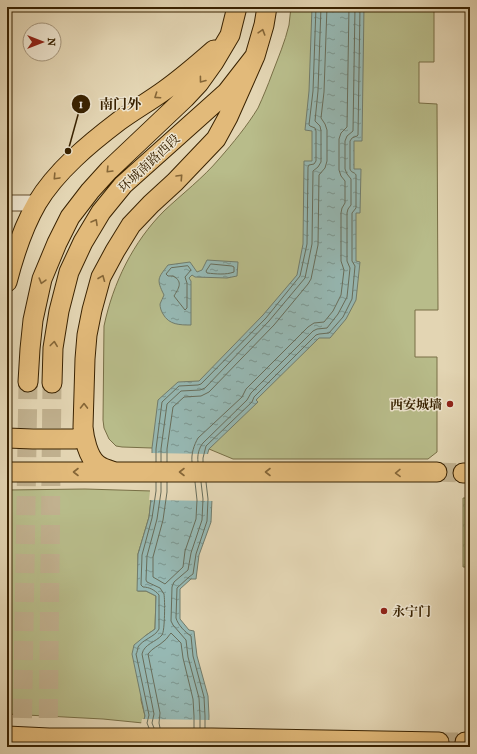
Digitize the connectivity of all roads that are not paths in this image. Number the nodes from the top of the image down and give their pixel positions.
1 (237, 7) edge
2 (267, 7) edge
3 (230, 35) junction
4 (255, 56) junction
5 (7, 202) edge
6 (37, 203) junction
7 (7, 282) edge
8 (28, 382) tunnel mouth
9 (52, 383) tunnel mouth
10 (84, 435) junction
11 (7, 438) edge
12 (7, 472) edge
13 (115, 472) junction
14 (437, 472) tunnel mouth
15 (7, 736) edge
16 (93, 742) edge
17 (439, 742) tunnel mouth

1 - 3 main road, 环城南路西段
4 -> 2 main road, 环城南路西段
3 -> 6 main road
3 -> 8 main road, 环城南路西段
9 -> 4 main road, 环城南路西段
10 -> 4 main road
5 - 6 street
6 - 7 main road
10 - 11 main road
10 - 13 main road
13 -> 12 main road
14 -> 13 main road
15 - 16 main road
16 - 17 main road

